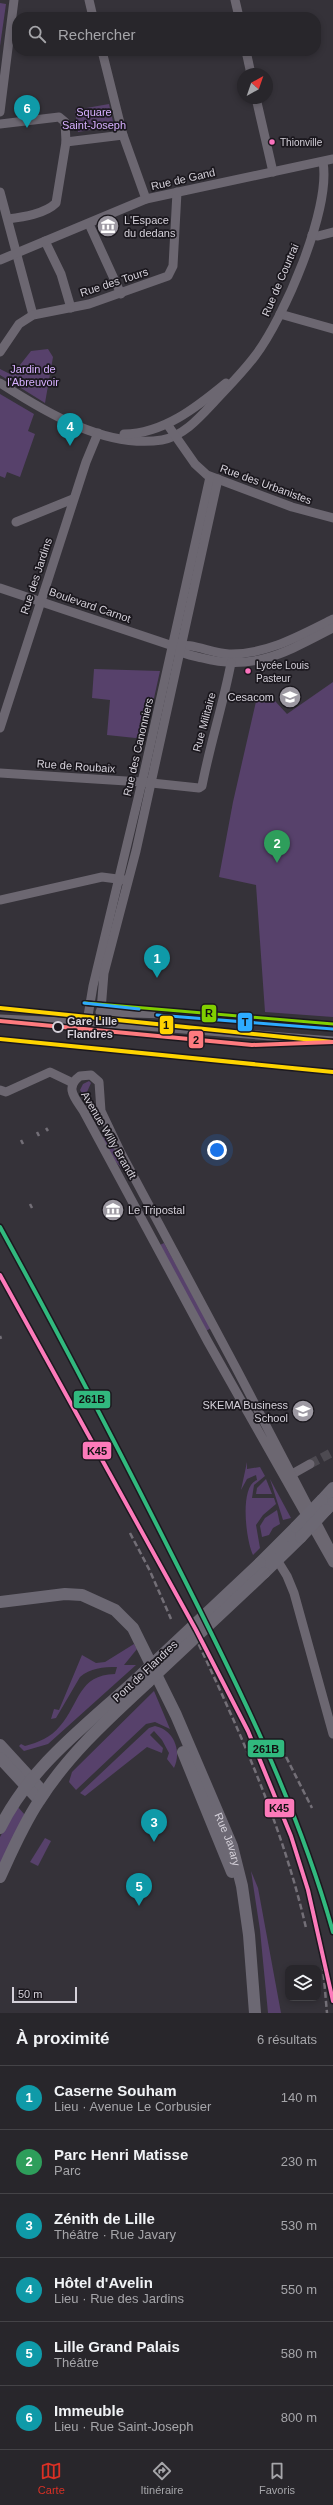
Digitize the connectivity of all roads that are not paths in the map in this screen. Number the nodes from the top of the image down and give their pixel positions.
1 (14, 0) edge
2 (89, 0) edge
3 (235, 0) edge
4 (12, 12) edge
5 (93, 12) edge
6 (238, 12) edge
7 (12, 16) edge
8 (103, 56) edge
9 (247, 56) edge
10 (250, 68) edge
11 (257, 104) edge
12 (0, 112) edge
13 (0, 124) edge
14 (123, 135) junction
15 (66, 142) junction
16 (333, 159) edge
17 (323, 162) junction
18 (273, 172) junction
19 (0, 192) edge
20 (177, 192) junction
21 (146, 200) junction
22 (8, 219) junction
23 (89, 224) junction
24 (333, 232) edge
25 (312, 235) junction
26 (45, 241) junction
27 (16, 252) junction
28 (0, 260) edge
29 (121, 294) junction
30 (71, 308) junction
31 (280, 314) junction
32 (33, 315) junction
33 (333, 329) edge
34 (0, 352) edge
35 (247, 364) junction
36 (0, 383) edge
37 (167, 424) junction
38 (98, 433) junction
39 (176, 436) junction
40 (214, 478) junction
41 (73, 499) junction
42 (333, 518) edge
43 (16, 522) dead end
44 (0, 588) edge
45 (40, 601) junction
46 (333, 619) edge
47 (333, 628) edge
48 (178, 647) junction
49 (231, 663) junction
50 (0, 728) edge
51 (0, 773) edge
52 (147, 782) junction
53 (200, 788) joint
54 (124, 880) junction
55 (0, 900) edge
56 (100, 1012) junction
57 (0, 1019) edge
58 (87, 1022) junction
59 (100, 1023) junction
60 (333, 1026) edge
61 (333, 1041) edge
62 (73, 1083) junction
63 (0, 1090) edge
64 (310, 1464) tunnel mouth
65 (288, 1477) junction
66 (333, 1488) edge
67 (327, 1504) edge
68 (333, 1554) edge
69 (275, 1556) junction
70 (333, 1563) edge
71 (92, 1599) junction
72 (0, 1602) edge
73 (0, 1609) edge
74 (149, 1677) junction
75 (333, 1734) edge
76 (0, 1745) edge
77 (0, 1758) edge
78 (28, 1782) junction
79 (42, 1797) junction
80 (0, 1828) edge
81 (0, 1877) edge
82 (246, 2013) edge
83 (255, 2013) edge

1 - 4 street
2 - 5 street
3 - 6 street
7 - 12 street
8 - 14 street
9 - 10 street
11 - 18 street
13 - 15 street
14 - 15 street
14 - 21 street
15 - 22 street
16 - 17 street, Rue de Gand
17 - 18 street, Rue de Gand
17 - 25 street, Rue de Courtrai
18 - 20 street, Rue de Gand
19 - 22 street
20 - 21 street, Rue de Gand
20 - 29 street, Rue des Tours
21 - 23 street, Rue de Gand
22 - 27 street
23 - 26 street, Rue de Gand
23 - 29 street
24 - 25 street
25 - 31 street, Rue de Courtrai
26 - 27 street, Rue de Gand
26 - 30 street
27 - 28 street, Rue de Gand
27 - 32 street
29 - 30 street, Rue des Tours
30 - 32 street, Rue des Tours
31 - 33 street
31 - 35 street, Rue de Courtrai
32 - 34 street, Rue des Tours
35 - 37 street
35 - 39 street
36 - 38 street
37 - 38 street
37 - 39 street, Rue des Urbanistes
38 - 39 street
38 - 41 street, Rue des Jardins
39 - 40 street, Rue des Urbanistes
40 - 42 street, Rue des Urbanistes
40 - 48 street, Rue des Canonniers
40 - 48 street, Rue des Canonniers
41 - 43 street
41 - 45 street, Rue des Jardins
44 - 45 street, Boulevard Carnot
45 - 48 street, Boulevard Carnot
45 - 50 street, Rue des Jardins
46 - 48 street, Boulevard Carnot
47 - 49 street, Boulevard Carnot
48 - 49 street, Boulevard Carnot
48 - 52 street, Rue des Canonniers
49 - 53 street, Rue Militaire
51 - 52 street, Rue de Roubaix
52 - 53 street, Rue de Roubaix
52 - 54 street, Rue des Canonniers
54 - 55 street
54 - 56 street, Rue des Canonniers
54 - 58 street, Rue des Canonniers
56 - 59 street, Rue des Canonniers
56 - 60 street
57 - 58 street
58 - 59 street
59 - 61 street
62 - 63 street
62 - 65 street, Avenue Willy Brandt
62 - 65 street, Avenue Willy Brandt
64 - 65 street
65 - 68 street, Avenue Willy Brandt
65 - 70 street, Avenue Willy Brandt
66 - 67 main road
67 - 69 main road, Pont de Flandres, bridge
69 - 74 main road, Pont de Flandres, bridge
69 - 75 street
71 - 72 main road, Rue Javary
71 - 73 main road, Rue Javary
71 - 74 main road, Rue Javary
74 - 78 main road, Pont de Flandres
74 - 79 main road, Pont de Flandres
74 - 82 main road, Rue Javary
74 - 83 main road, Rue Javary
76 - 78 main road
77 - 78 main road
78 - 79 main road
78 - 80 main road, Pont de Flandres
79 - 81 main road, Pont de Flandres

